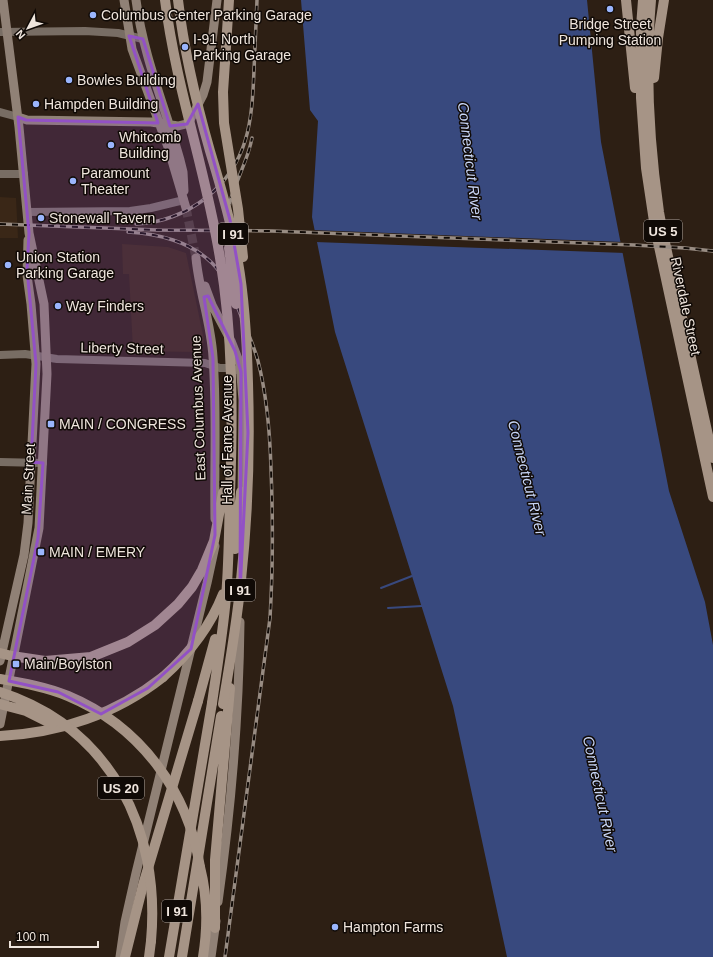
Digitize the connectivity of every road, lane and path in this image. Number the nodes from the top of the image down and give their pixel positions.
1 (3, 0) edge
2 (124, 0) edge
3 (136, 0) edge
4 (165, 0) edge
5 (178, 0) edge
6 (217, 0) edge
7 (228, 0) edge
8 (626, 0) edge
9 (643, 0) edge
10 (651, 0) edge
11 (664, 0) edge
12 (4, 32) edge
13 (130, 36) junction
14 (143, 39) junction
15 (0, 112) edge
16 (18, 117) junction
17 (159, 123) junction
18 (170, 125) junction
19 (647, 133) junction
20 (210, 150) junction
21 (0, 174) edge
22 (24, 174) junction
23 (185, 204) junction
24 (27, 212) junction
25 (29, 233) junction
26 (196, 258) joint
27 (243, 305) junction
28 (0, 355) edge
29 (35, 356) junction
30 (47, 358) junction
31 (213, 366) junction
32 (241, 372) junction
33 (713, 458) edge
34 (0, 462) edge
35 (31, 462) junction
36 (43, 463) junction
37 (231, 480) junction
38 (713, 496) edge
39 (241, 504) junction
40 (215, 506) junction
41 (228, 554) junction
42 (0, 653) edge
43 (0, 661) edge
44 (0, 679) edge
45 (0, 692) edge
46 (0, 704) edge
47 (225, 705) junction
48 (0, 724) edge
49 (0, 736) edge
50 (110, 771) junction
51 (200, 867) junction
52 (215, 928) junction
53 (120, 957) edge
54 (125, 957) edge
55 (148, 957) edge
56 (169, 957) edge
57 (182, 957) edge
58 (196, 957) edge
59 (202, 957) edge
60 (211, 957) edge

1 - 12 main road, Main Street
2 - 13 main road
3 - 14 main road
4 - 37 highway, I 91, bridge
5 - 20 highway, I 91, bridge
6 - 18 main road
7 - 27 highway, bridge
8 - 19 highway
9 - 19 highway, Riverdale Street / US 5
10 - 19 highway, Riverdale Street / US 5
11 - 19 highway
12 - 13 main road
12 - 16 main road, Main Street
13 - 14 main road
13 - 17 main road
14 - 18 main road
15 - 16 main road
16 - 17 main road
16 - 22 main road, Main Street
17 - 18 main road
17 - 23 main road
18 - 23 main road
19 - 33 highway, Riverdale Street / US 5
19 - 38 highway, Riverdale Street / US 5
20 - 27 highway, I 91, bridge
20 - 49 highway, bridge
21 - 22 main road
22 - 24 main road, Main Street
23 - 24 main road
24 - 25 main road, Main Street
25 - 29 main road, Main Street
25 - 30 main road, Main Street
26 - 31 main road, East Columbus Avenue
26 - 32 main road, Hall of Fame Avenue
27 - 47 highway, I 91, bridge
28 - 29 main road, Liberty Street
29 - 30 main road, Liberty Street
29 - 35 main road, Main Street
30 - 31 main road, Liberty Street
30 - 36 main road, Main Street
31 - 32 main road, Liberty Street
31 - 40 main road, East Columbus Avenue
32 - 39 main road, Hall of Fame Avenue
34 - 35 main road
35 - 36 main road
35 - 43 main road, Main Street
36 - 48 main road, Main Street
37 - 41 highway, I 91, bridge
37 - 42 highway, bridge
39 - 40 main road
39 - 52 main road, Hall of Fame Avenue
40 - 53 main road, East Columbus Avenue
41 - 54 highway, bridge
41 - 56 highway, I 91, bridge
44 - 51 highway, US 20, bridge
45 - 50 highway, US 20, bridge
46 - 50 highway, bridge
47 - 52 highway
47 - 57 highway, I 91
50 - 55 highway, US 20, bridge
51 - 58 highway
51 - 59 highway, US 20
52 - 60 main road, Hall of Fame Avenue

